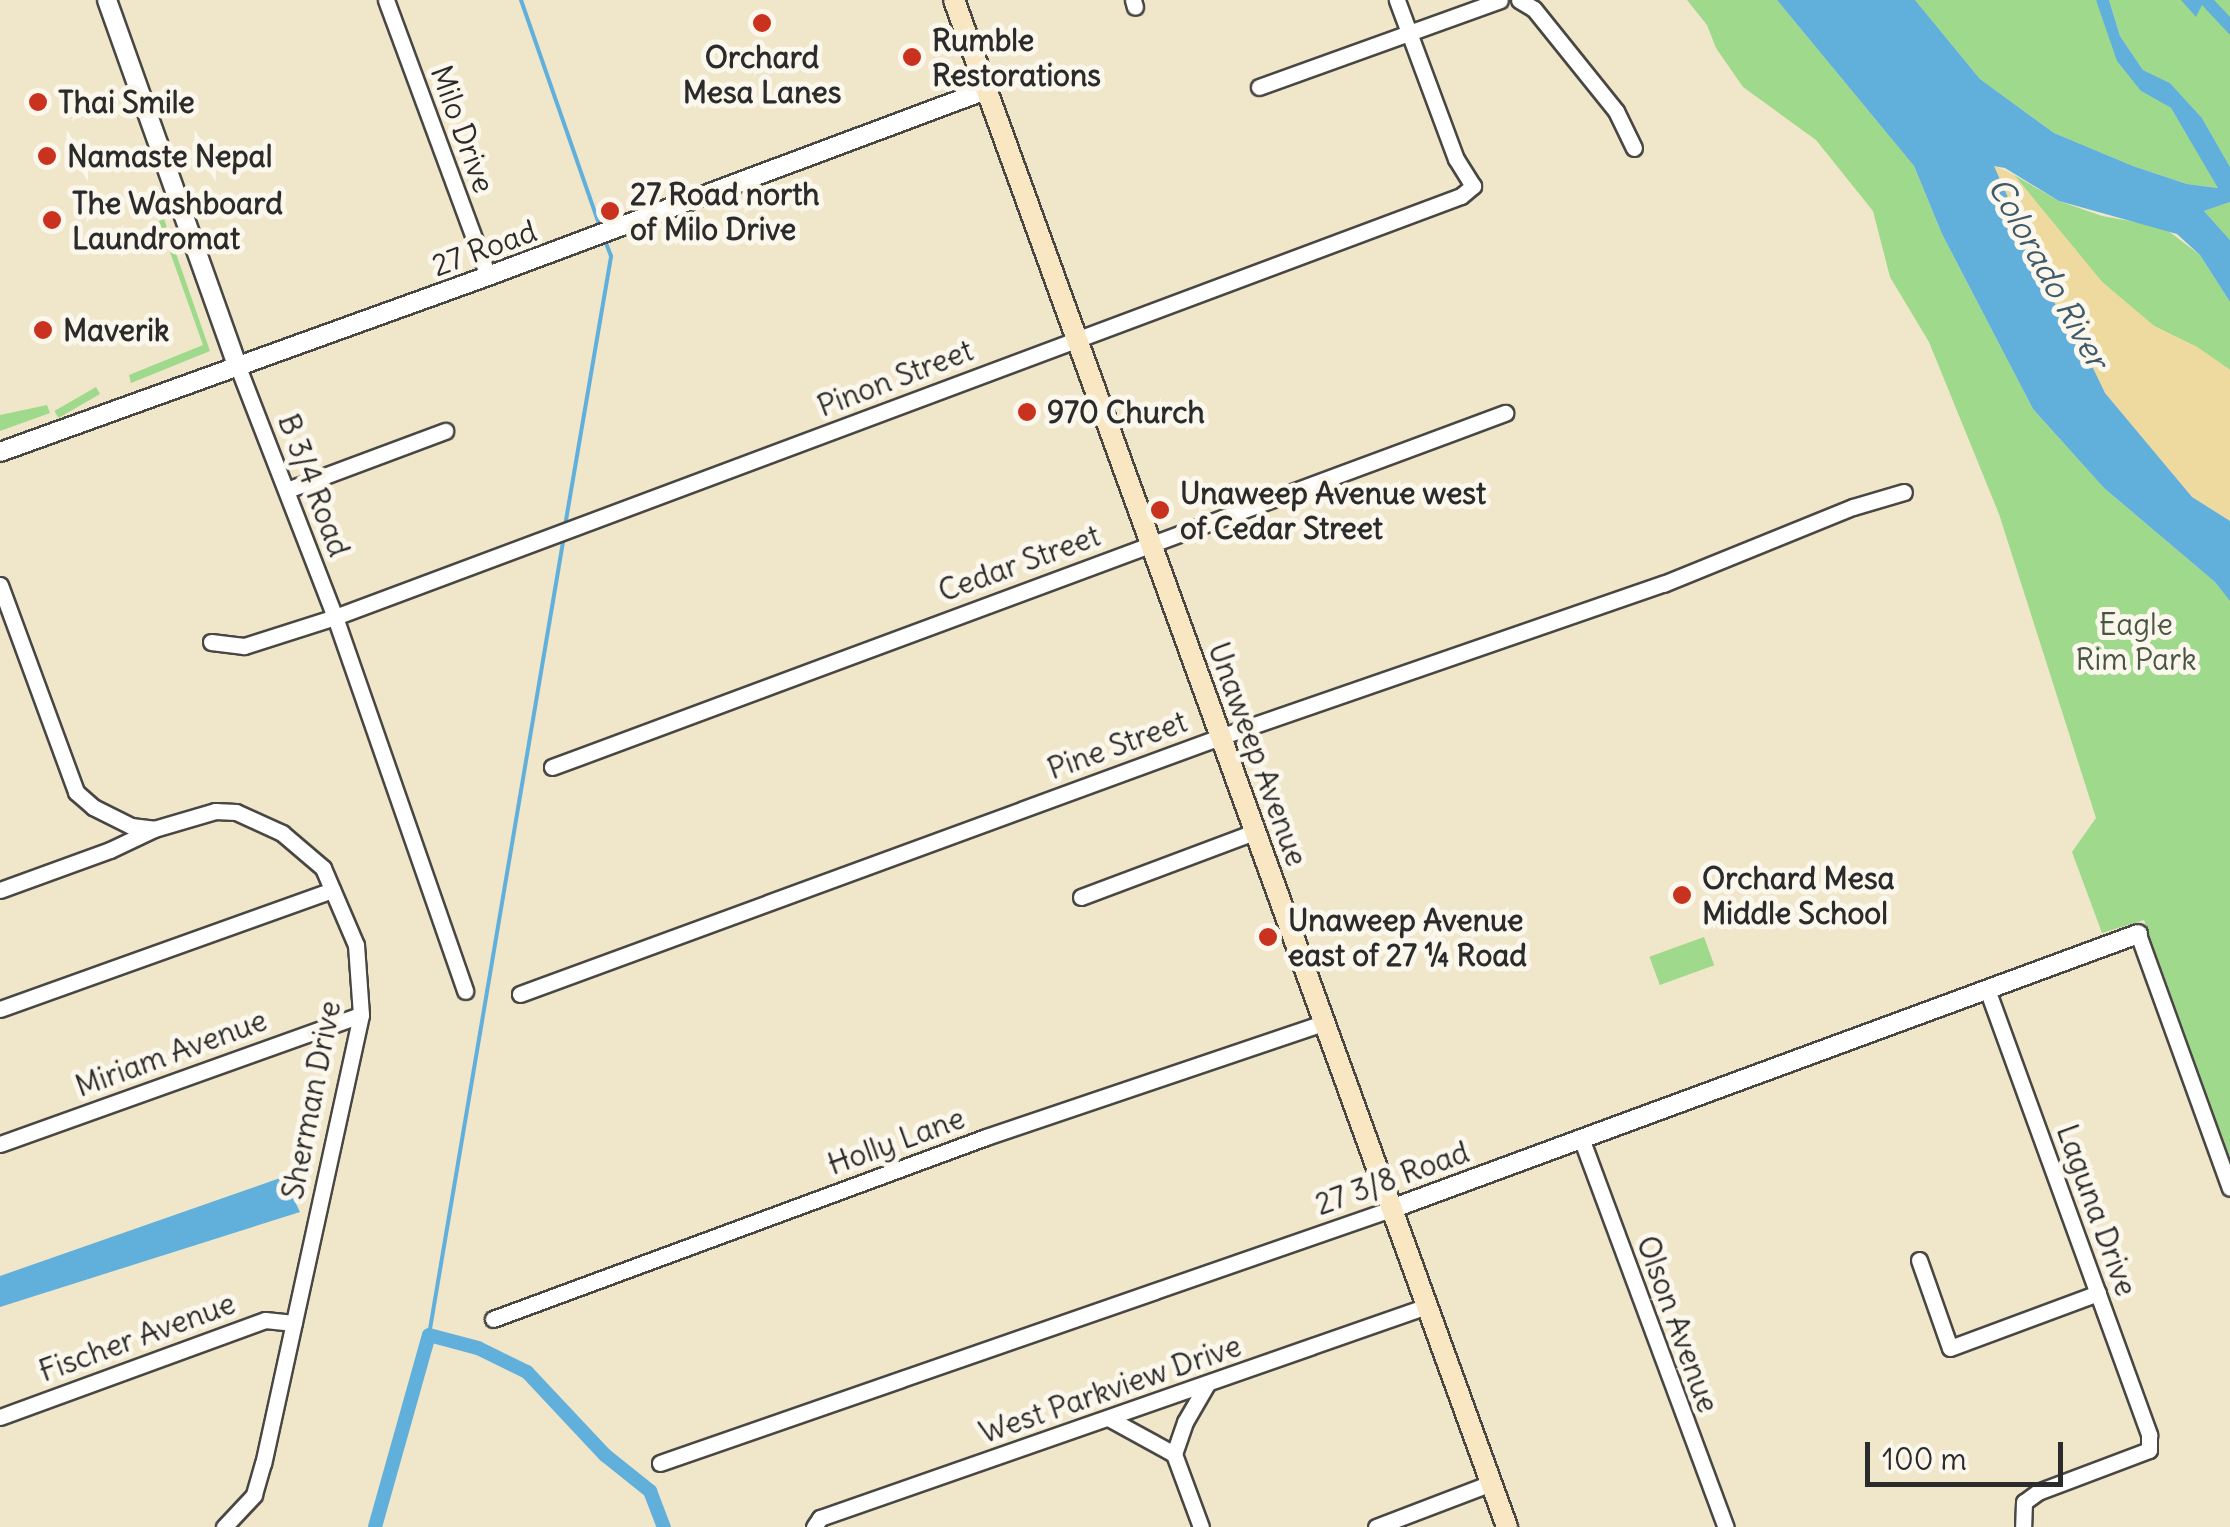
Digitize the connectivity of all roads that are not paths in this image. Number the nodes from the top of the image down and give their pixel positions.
1 (107, 0) edge
2 (386, 0) edge
3 (954, 0) edge
4 (1397, 0) edge
5 (1500, 0) edge
6 (1518, 0) edge
7 (1409, 33) junction
8 (1259, 87) dead end
9 (986, 90) junction
10 (1634, 148) dead end
11 (488, 276) junction
12 (1074, 338) junction
13 (238, 367) junction
14 (1506, 413) dead end
15 (445, 432) dead end
16 (0, 452) edge
17 (288, 490) junction
18 (1904, 492) dead end
19 (1150, 544) junction
20 (0, 585) edge
21 (335, 617) junction
22 (212, 642) dead end
23 (1220, 737) junction
24 (552, 767) dead end
25 (154, 828) junction
26 (1254, 832) junction
27 (0, 890) edge
28 (332, 890) junction
29 (1080, 897) dead end
30 (2138, 934) joint
31 (1987, 989) junction
32 (465, 991) dead end
33 (520, 994) dead end
34 (0, 1009) edge
35 (362, 1015) junction
36 (1322, 1023) junction
37 (1581, 1138) junction
38 (0, 1144) edge
39 (2230, 1188) edge
40 (1391, 1209) junction
41 (1919, 1260) dead end
42 (2098, 1293) junction
43 (1427, 1306) junction
44 (492, 1318) dead end
45 (294, 1324) junction
46 (1208, 1384) junction
47 (0, 1417) edge
48 (1110, 1418) junction
49 (1174, 1454) junction
50 (660, 1463) dead end
51 (1491, 1483) junction
52 (224, 1527) edge
53 (814, 1527) edge
54 (1201, 1527) edge
55 (1376, 1527) edge
56 (1507, 1527) edge
57 (1726, 1527) edge
58 (2023, 1527) edge

1 - 13 street, B 3/4 Road
2 - 11 street, Milo Drive
3 - 9 main road, Unaweep Avenue
4 - 7 street
5 - 7 street
6 - 10 street
7 - 8 street
7 - 12 street, Pinon Street
9 - 11 street, 27 Road
9 - 12 main road, Unaweep Avenue
11 - 13 street, 27 Road
12 - 19 main road, Unaweep Avenue
12 - 21 street, Pinon Street
13 - 16 street, 27 Road
13 - 17 street, B 3/4 Road
14 - 19 street, Cedar Street
15 - 17 street
17 - 21 street, B 3/4 Road
18 - 23 street, Pine Street
19 - 23 main road, Unaweep Avenue
19 - 24 street, Cedar Street
20 - 25 street
21 - 22 street, Pinon Street
21 - 32 street, B 3/4 Road
23 - 26 main road, Unaweep Avenue
23 - 33 street, Pine Street
25 - 27 street, Sherman Drive
25 - 28 street, Sherman Drive
26 - 29 street
26 - 36 main road, Unaweep Avenue
28 - 34 street
28 - 35 street, Sherman Drive
30 - 31 street, 27 3/8 Road
30 - 39 street
31 - 37 street, 27 3/8 Road
31 - 42 street, Laguna Drive
35 - 38 street, Miriam Avenue
35 - 45 street, Sherman Drive
36 - 40 main road, Unaweep Avenue
36 - 44 street, Holly Lane
37 - 40 street, 27 3/8 Road
37 - 57 street, Olson Avenue
40 - 43 main road, Unaweep Avenue
40 - 50 street, 27 3/8 Road
41 - 42 street
42 - 58 street, Laguna Drive
43 - 46 street, West Parkview Drive
43 - 51 main road, Unaweep Avenue
45 - 47 street, Fischer Avenue
45 - 52 street, Sherman Drive
46 - 48 street, West Parkview Drive
46 - 49 street
48 - 49 street
48 - 53 street, West Parkview Drive
49 - 54 street
51 - 55 street
51 - 56 main road, Unaweep Avenue

